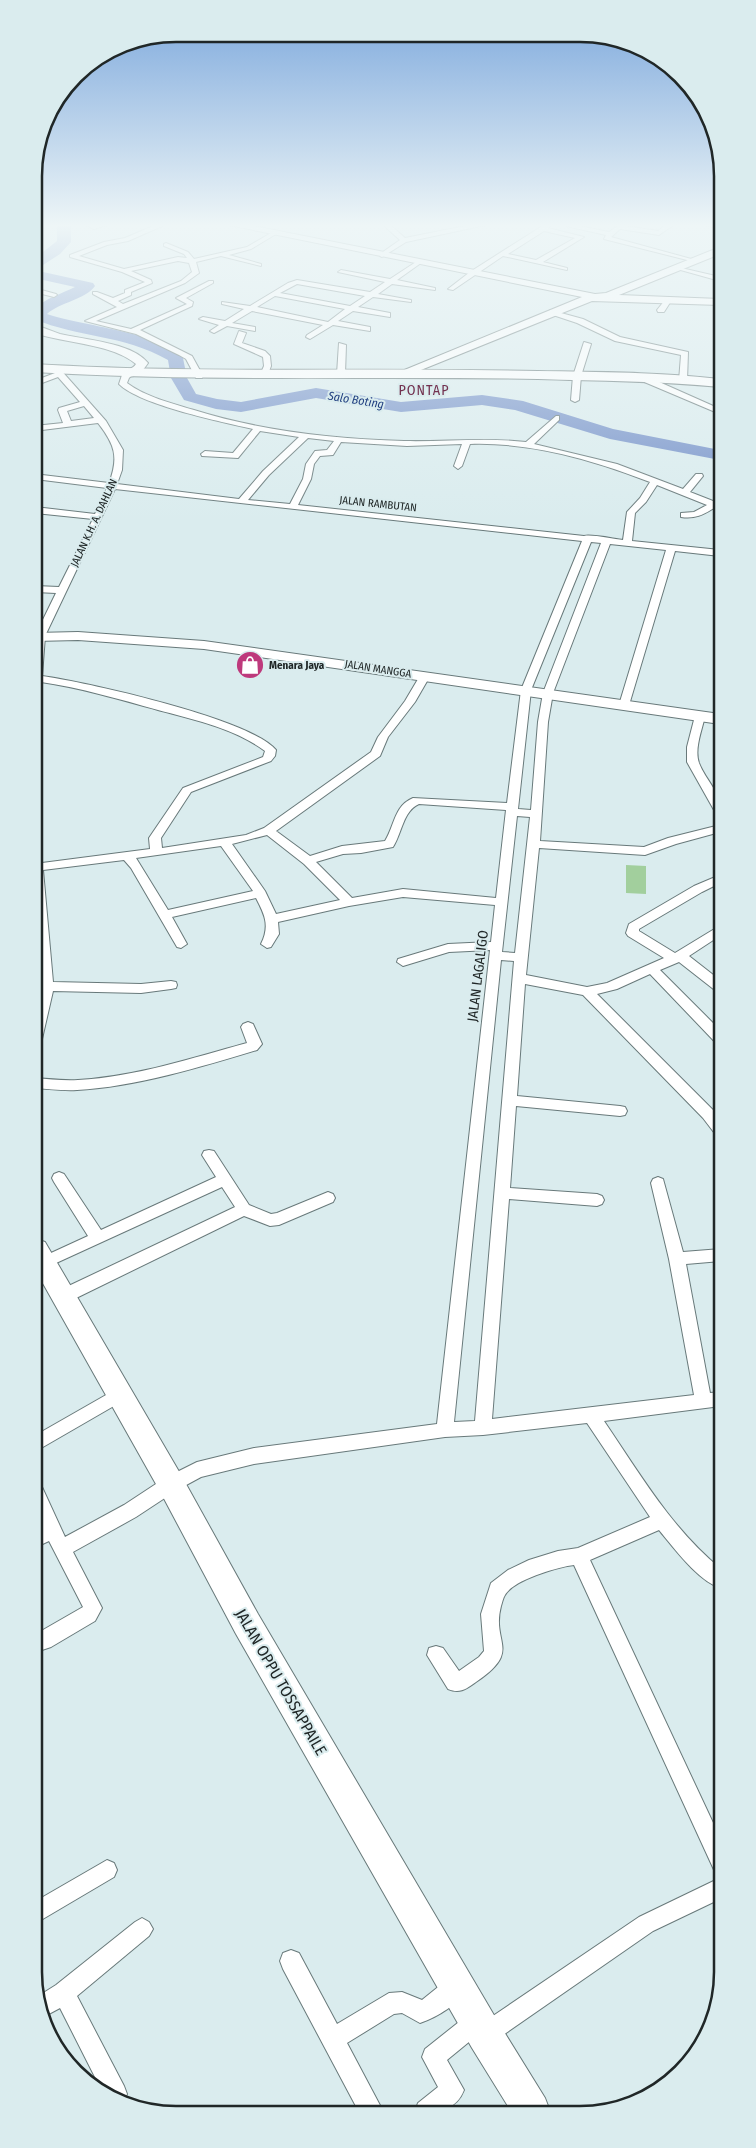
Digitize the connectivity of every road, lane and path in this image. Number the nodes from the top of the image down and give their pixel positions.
1 (98, 323) edge
2 (148, 323) edge
3 (226, 323) edge
4 (227, 323) edge
5 (330, 323) edge
6 (331, 323) edge
7 (526, 323) edge
8 (584, 323) edge
9 (252, 329) dead end
10 (367, 329) dead end
11 (214, 331) dead end
12 (43, 332) edge
13 (134, 332) junction
14 (242, 333) dead end
15 (310, 337) dead end
16 (587, 344) dead end
17 (342, 345) dead end
18 (43, 370) edge
19 (57, 372) junction
20 (406, 373) junction
21 (129, 374) junction
22 (341, 374) junction
23 (264, 375) junction
24 (194, 376) junction
25 (577, 376) junction
26 (43, 379) edge
27 (644, 379) junction
28 (683, 381) junction
29 (714, 382) edge
30 (575, 400) dead end
31 (86, 403) junction
32 (714, 409) edge
33 (556, 418) dead end
34 (99, 420) junction
35 (68, 424) junction
36 (43, 428) edge
37 (258, 428) junction
38 (305, 436) junction
39 (339, 439) junction
40 (468, 442) junction
41 (527, 446) junction
42 (205, 454) dead end
43 (458, 466) dead end
44 (699, 476) dead end
45 (43, 477) edge
46 (655, 481) junction
47 (112, 486) junction
48 (684, 492) junction
49 (242, 501) junction
50 (714, 503) edge
51 (293, 506) junction
52 (714, 506) edge
53 (43, 511) edge
54 (684, 515) dead end
55 (97, 517) junction
56 (588, 537) junction
57 (607, 539) junction
58 (627, 541) junction
59 (672, 547) junction
60 (714, 552) edge
61 (569, 583) junction
62 (590, 586) junction
63 (43, 589) edge
64 (63, 590) junction
65 (43, 627) edge
66 (43, 636) edge
67 (545, 640) junction
68 (568, 644) junction
69 (425, 676) junction
70 (43, 679) edge
71 (526, 690) junction
72 (548, 693) junction
73 (624, 704) junction
74 (700, 716) junction
75 (714, 718) edge
76 (714, 799) edge
77 (512, 810) junction
78 (536, 814) junction
79 (268, 831) junction
80 (714, 831) edge
81 (223, 842) junction
82 (534, 844) junction
83 (156, 852) junction
84 (127, 856) junction
85 (308, 861) junction
86 (43, 866) edge
87 (714, 882) edge
88 (260, 893) junction
89 (349, 902) junction
90 (501, 902) junction
91 (165, 915) junction
92 (273, 919) junction
93 (714, 933) edge
94 (43, 939) edge
95 (181, 944) dead end
96 (267, 944) dead end
97 (496, 951) junction
98 (677, 957) junction
99 (522, 958) junction
100 (403, 962) dead end
101 (652, 969) junction
102 (519, 978) junction
103 (714, 983) edge
104 (171, 985) dead end
105 (47, 987) junction
106 (587, 991) junction
107 (43, 1004) edge
108 (248, 1027) dead end
109 (714, 1032) edge
110 (43, 1083) edge
111 (510, 1100) junction
112 (620, 1111) dead end
113 (713, 1121) edge
114 (209, 1155) dead end
115 (59, 1178) dead end
116 (224, 1180) junction
117 (658, 1183) dead end
118 (502, 1193) junction
119 (328, 1198) dead end
120 (597, 1200) dead end
121 (244, 1209) junction
122 (98, 1238) junction
123 (43, 1255) edge
124 (713, 1256) edge
125 (676, 1259) junction
126 (43, 1262) edge
127 (64, 1296) junction
128 (120, 1394) junction
129 (713, 1400) edge
130 (703, 1401) junction
131 (591, 1415) junction
132 (484, 1428) junction
133 (445, 1430) junction
134 (43, 1440) edge
135 (171, 1484) junction
136 (43, 1508) edge
137 (663, 1520) junction
138 (53, 1530) junction
139 (43, 1535) edge
140 (63, 1548) junction
141 (579, 1556) junction
142 (713, 1574) edge
143 (43, 1641) edge
144 (436, 1655) dead end
145 (713, 1846) edge
146 (106, 1870) dead end
147 (713, 1890) edge
148 (43, 1909) edge
149 (142, 1929) dead end
150 (290, 1961) dead end
151 (457, 1986) junction
152 (64, 1993) junction
153 (47, 2003) edge
154 (481, 2028) junction
155 (332, 2039) junction
156 (114, 2090) edge
157 (369, 2106) edge
158 (433, 2106) edge
159 (528, 2106) edge

1 - 13 street
2 - 13 street
3 - 11 street
4 - 9 street
5 - 15 street
6 - 10 street
7 - 20 street
8 - 28 street
12 - 21 street
13 - 24 street
14 - 23 street
16 - 25 street
17 - 22 street
18 - 19 highway
19 - 21 highway
19 - 26 street
19 - 31 street, JALAN K.H. A. DAHLAN
20 - 22 highway
20 - 25 highway
21 - 24 highway
21 - 37 street
22 - 23 highway
23 - 24 highway
25 - 27 highway
25 - 30 street
27 - 28 highway
27 - 32 street
28 - 29 highway
31 - 34 street, JALAN K.H. A. DAHLAN
31 - 35 street
33 - 41 street
34 - 35 street
34 - 47 street, JALAN K.H. A. DAHLAN
35 - 36 street
37 - 38 street
37 - 42 street
38 - 39 street
38 - 49 street
39 - 40 street
39 - 51 street
40 - 41 street
40 - 43 street
41 - 46 street
44 - 48 street
45 - 47 street, JALAN RAMBUTAN
46 - 48 street
46 - 58 street
47 - 49 street, JALAN RAMBUTAN
47 - 55 street, JALAN K.H. A. DAHLAN
48 - 50 street
49 - 51 street, JALAN RAMBUTAN
51 - 56 street, JALAN RAMBUTAN
52 - 54 street
53 - 55 street
55 - 64 street, JALAN K.H. A. DAHLAN
56 - 57 street, JALAN RAMBUTAN
56 - 61 street, JALAN LAGALIGO
57 - 58 street, JALAN RAMBUTAN
57 - 62 street
58 - 59 street, JALAN RAMBUTAN
59 - 60 street, JALAN RAMBUTAN
59 - 73 street
61 - 62 street
61 - 67 street, JALAN LAGALIGO
62 - 68 street
63 - 64 street
64 - 65 street, JALAN K.H. A. DAHLAN
66 - 69 street, JALAN MANGGA
67 - 68 street
67 - 71 street, JALAN LAGALIGO
68 - 72 street
69 - 71 street, JALAN MANGGA
69 - 79 street
70 - 83 street
71 - 72 street, JALAN MANGGA
71 - 77 street, JALAN LAGALIGO
72 - 73 street, JALAN MANGGA
72 - 78 street
73 - 74 street, JALAN MANGGA
74 - 75 street, JALAN MANGGA
74 - 76 street
77 - 78 street
77 - 85 street
77 - 90 street, JALAN LAGALIGO
78 - 82 street
79 - 81 street
79 - 85 street
80 - 82 street
81 - 83 street
81 - 88 street
82 - 99 street
83 - 84 street
84 - 86 street
84 - 91 street
85 - 89 street
87 - 98 street
88 - 91 street
88 - 92 street
89 - 90 street
89 - 92 street
90 - 97 street, JALAN LAGALIGO
91 - 95 street
92 - 96 street
93 - 98 street
94 - 105 street
97 - 99 street
97 - 100 street
97 - 133 street, JALAN LAGALIGO
98 - 101 street
98 - 103 street
99 - 102 street
101 - 106 street
101 - 109 street
102 - 106 street
102 - 111 street
104 - 105 street
105 - 107 street
106 - 113 street
108 - 110 street
111 - 112 street
111 - 118 street
114 - 116 street
115 - 122 street
116 - 121 street
116 - 122 street
117 - 125 street
118 - 120 street
118 - 132 street
119 - 121 street
121 - 127 street
122 - 123 street
124 - 125 street
125 - 130 street
126 - 127 main road, JALAN OPPU TOSSAPPAILE
127 - 128 main road, JALAN OPPU TOSSAPPAILE
128 - 134 street
128 - 135 main road, JALAN OPPU TOSSAPPAILE
129 - 130 street
130 - 131 street
131 - 132 street
131 - 137 street
132 - 133 street
133 - 135 street
135 - 140 street
135 - 151 main road, JALAN OPPU TOSSAPPAILE
136 - 138 street
137 - 141 street
137 - 142 street
138 - 139 street
138 - 140 street
140 - 143 street
141 - 144 street
141 - 145 street
146 - 148 street
147 - 154 street
149 - 152 street
150 - 155 street
151 - 154 main road, JALAN OPPU TOSSAPPAILE
151 - 155 street
152 - 153 street
152 - 156 street
154 - 158 street
154 - 159 main road, JALAN OPPU TOSSAPPAILE
155 - 157 street

